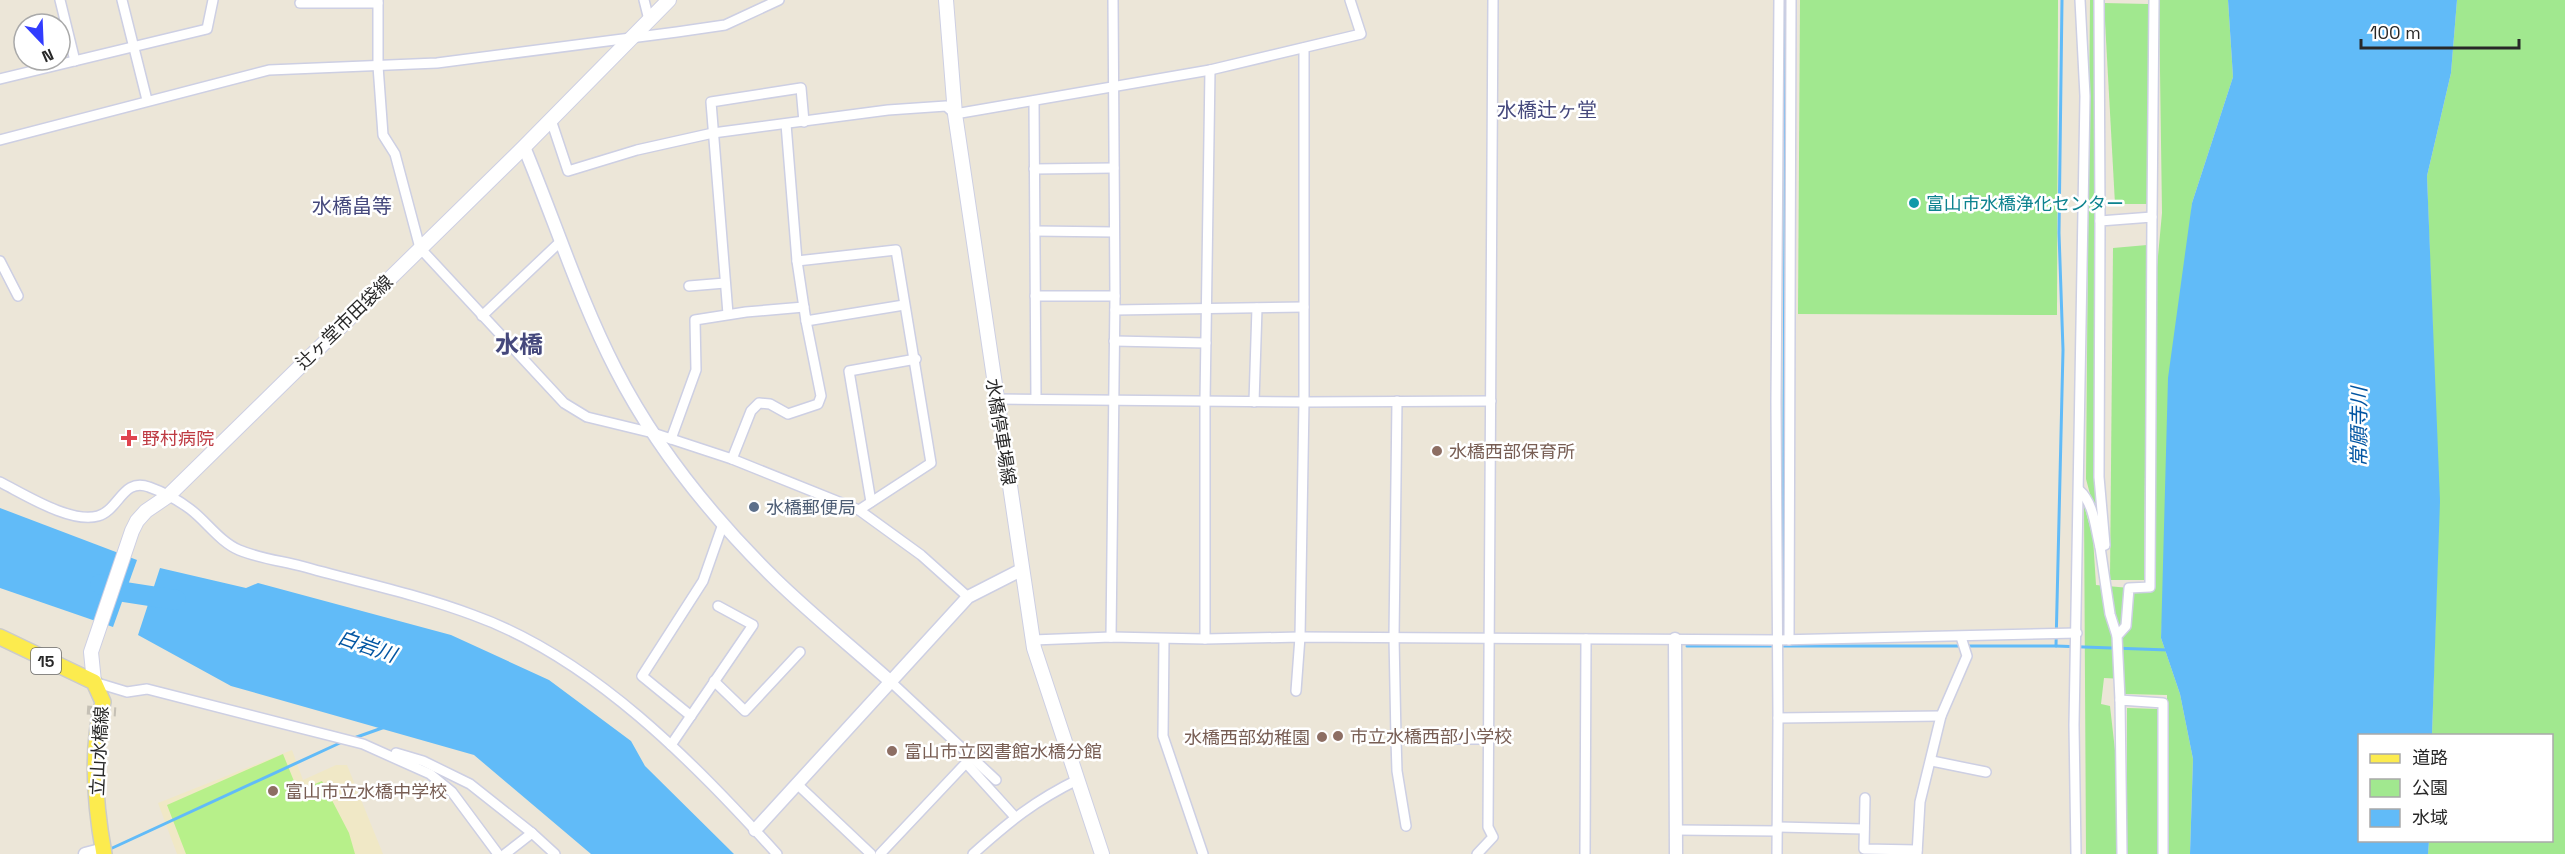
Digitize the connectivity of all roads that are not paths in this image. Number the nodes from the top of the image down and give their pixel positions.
1 (60, 0) edge
2 (122, 0) edge
3 (213, 0) edge
4 (644, 0) edge
5 (669, 0) edge
6 (779, 0) edge
7 (946, 0) edge
8 (1113, 0) edge
9 (1350, 0) edge
10 (1493, 0) edge
11 (1779, 0) edge
12 (1791, 0) edge
13 (2080, 0) edge
14 (2099, 0) edge
15 (2154, 0) edge
16 (378, 2) edge
17 (300, 3) dead end
18 (649, 20) junction
19 (633, 37) junction
20 (134, 47) junction
21 (1304, 48) junction
22 (75, 61) junction
23 (378, 66) junction
24 (1210, 70) junction
25 (0, 79) edge
26 (1113, 88) junction
27 (147, 100) junction
28 (1034, 101) junction
29 (955, 114) junction
30 (551, 120) junction
31 (804, 122) junction
32 (786, 124) junction
33 (713, 133) junction
34 (0, 140) edge
35 (524, 147) junction
36 (1114, 168) junction
37 (1034, 169) junction
38 (2152, 217) junction
39 (2100, 222) junction
40 (1035, 231) junction
41 (1114, 232) junction
42 (561, 241) junction
43 (420, 248) junction
44 (0, 261) edge
45 (797, 261) junction
46 (725, 283) junction
47 (688, 286) dead end
48 (18, 296) dead end
49 (1035, 296) junction
50 (1115, 296) junction
51 (904, 305) junction
52 (804, 307) junction
53 (1304, 307) junction
54 (1257, 308) junction
55 (1115, 310) junction
56 (1206, 310) junction
57 (728, 315) junction
58 (482, 316) junction
59 (806, 321) junction
60 (1114, 340) junction
61 (1206, 343) junction
62 (916, 359) junction
63 (996, 399) junction
64 (1036, 399) junction
65 (1114, 400) junction
66 (1205, 401) junction
67 (1396, 401) junction
68 (1491, 401) junction
69 (1254, 402) junction
70 (1304, 402) junction
71 (653, 433) junction
72 (671, 439) junction
73 (732, 459) junction
74 (0, 482) edge
75 (2079, 489) junction
76 (168, 496) junction
77 (871, 502) junction
78 (859, 510) junction
79 (723, 524) junction
80 (2100, 547) junction
81 (1021, 570) junction
82 (968, 597) junction
83 (718, 606) dead end
84 (2077, 633) junction
85 (2117, 636) junction
86 (0, 637) edge
87 (1300, 637) junction
88 (1394, 637) junction
89 (1961, 637) junction
90 (1111, 638) junction
91 (1489, 638) junction
92 (1164, 639) junction
93 (1206, 639) junction
94 (1586, 639) junction
95 (1676, 639) junction
96 (1033, 640) junction
97 (1777, 640) junction
98 (1789, 640) junction
99 (800, 652) dead end
100 (714, 681) junction
101 (94, 682) junction
102 (891, 682) junction
103 (1296, 691) dead end
104 (2120, 700) junction
105 (691, 716) junction
106 (1941, 717) junction
107 (1778, 718) junction
108 (1396, 739) junction
109 (1489, 739) junction
110 (363, 744) junction
111 (670, 745) junction
112 (969, 759) junction
113 (1932, 761) junction
114 (1986, 772) dead end
115 (1079, 779) junction
116 (996, 780) dead end
117 (797, 784) junction
118 (1865, 798) dead end
119 (1014, 817) junction
120 (1406, 826) dead end
121 (1777, 829) junction
122 (1864, 829) junction
123 (755, 830) junction
124 (1677, 830) junction
125 (532, 833) junction
126 (104, 852) edge
127 (1917, 852) edge
128 (85, 854) edge
129 (498, 854) edge
130 (505, 854) edge
131 (555, 854) edge
132 (777, 854) edge
133 (871, 854) edge
134 (880, 854) edge
135 (973, 854) edge
136 (1102, 854) edge
137 (1203, 854) edge
138 (1477, 854) edge
139 (1585, 854) edge
140 (1676, 854) edge
141 (1777, 854) edge
142 (2076, 854) edge
143 (2122, 854) edge
144 (2163, 854) edge

1 - 22 street
2 - 20 street
3 - 20 street
4 - 18 street
5 - 18 main road, 辻ヶ堂市田袋線
6 - 19 street
7 - 29 main road, 水橋停車場線
8 - 26 street
9 - 21 street
10 - 68 street
11 - 97 street
12 - 98 street
13 - 75 street
14 - 39 street
15 - 38 street
16 - 17 street
16 - 23 street
18 - 19 main road, 辻ヶ堂市田袋線
19 - 23 street
19 - 30 main road, 辻ヶ堂市田袋線
20 - 22 street
20 - 27 street
21 - 24 street
21 - 53 street
22 - 25 street
23 - 27 street
23 - 43 street
24 - 26 street
24 - 56 street
26 - 28 street
26 - 36 street
27 - 34 street
28 - 29 street
28 - 37 street
29 - 31 street
29 - 63 main road, 水橋停車場線
30 - 33 street
30 - 35 main road, 辻ヶ堂市田袋線
31 - 32 street
31 - 33 street
32 - 33 street
32 - 45 street
33 - 46 street
35 - 42 street
35 - 43 main road, 辻ヶ堂市田袋線
36 - 37 street
36 - 41 street
37 - 40 street
38 - 39 street
38 - 85 street
39 - 80 street
40 - 41 street
40 - 49 street
41 - 50 street
42 - 58 street
42 - 71 street
43 - 58 street
43 - 76 main road, 辻ヶ堂市田袋線
44 - 48 street
45 - 51 street
45 - 52 street
46 - 47 street
46 - 57 street
49 - 50 street
49 - 64 street
50 - 55 street
51 - 59 street
51 - 62 street
52 - 57 street
52 - 59 street
53 - 54 street
53 - 70 street
54 - 56 street
54 - 69 street
55 - 56 street
55 - 60 street
56 - 61 street
57 - 72 street
58 - 71 street
59 - 73 street
60 - 61 street
60 - 65 street
61 - 66 street
62 - 77 street
62 - 77 street
63 - 64 street
63 - 81 main road, 水橋停車場線
64 - 65 street
65 - 66 street
65 - 90 street
66 - 69 street
66 - 93 street
67 - 68 street
67 - 70 street
67 - 88 street
68 - 91 street
69 - 70 street
70 - 87 street
71 - 72 street
71 - 79 street
72 - 73 street
73 - 78 street
74 - 76 street
75 - 80 street
75 - 84 street
76 - 101 main road, 辻ヶ堂市田袋線
76 - 111 street
77 - 78 street
78 - 82 street
79 - 102 street
79 - 105 street
80 - 85 street
81 - 82 street
81 - 96 main road, 水橋停車場線
82 - 102 street
83 - 100 street
84 - 89 street
84 - 142 street
85 - 104 street
86 - 101 main road, 立山水橋線 / 15
87 - 88 street
87 - 93 street
87 - 103 street
88 - 91 street
88 - 108 street
89 - 98 street
89 - 106 street
90 - 92 street
90 - 96 street
91 - 94 street
91 - 109 street
92 - 93 street
92 - 137 street
94 - 95 street
94 - 139 street
95 - 97 street
95 - 124 street
96 - 115 main road, 水橋停車場線
97 - 98 street
97 - 107 street
99 - 100 street
100 - 105 street
101 - 110 street
101 - 126 main road, 立山水橋線
102 - 112 street
102 - 117 street
104 - 143 street
104 - 144 street
105 - 111 street
106 - 107 street
106 - 113 street
107 - 121 street
108 - 109 street
108 - 120 street
109 - 138 street
110 - 125 street
110 - 129 street
111 - 123 street
112 - 116 street
112 - 119 street
112 - 134 street
113 - 114 street
113 - 127 street
115 - 119 street
115 - 136 main road, 水橋停車場線
117 - 123 street
117 - 133 street
118 - 122 street
119 - 135 street
121 - 122 street
121 - 124 street
121 - 141 street
122 - 127 street
123 - 132 street
124 - 140 street
125 - 130 street
125 - 131 street
126 - 128 street

